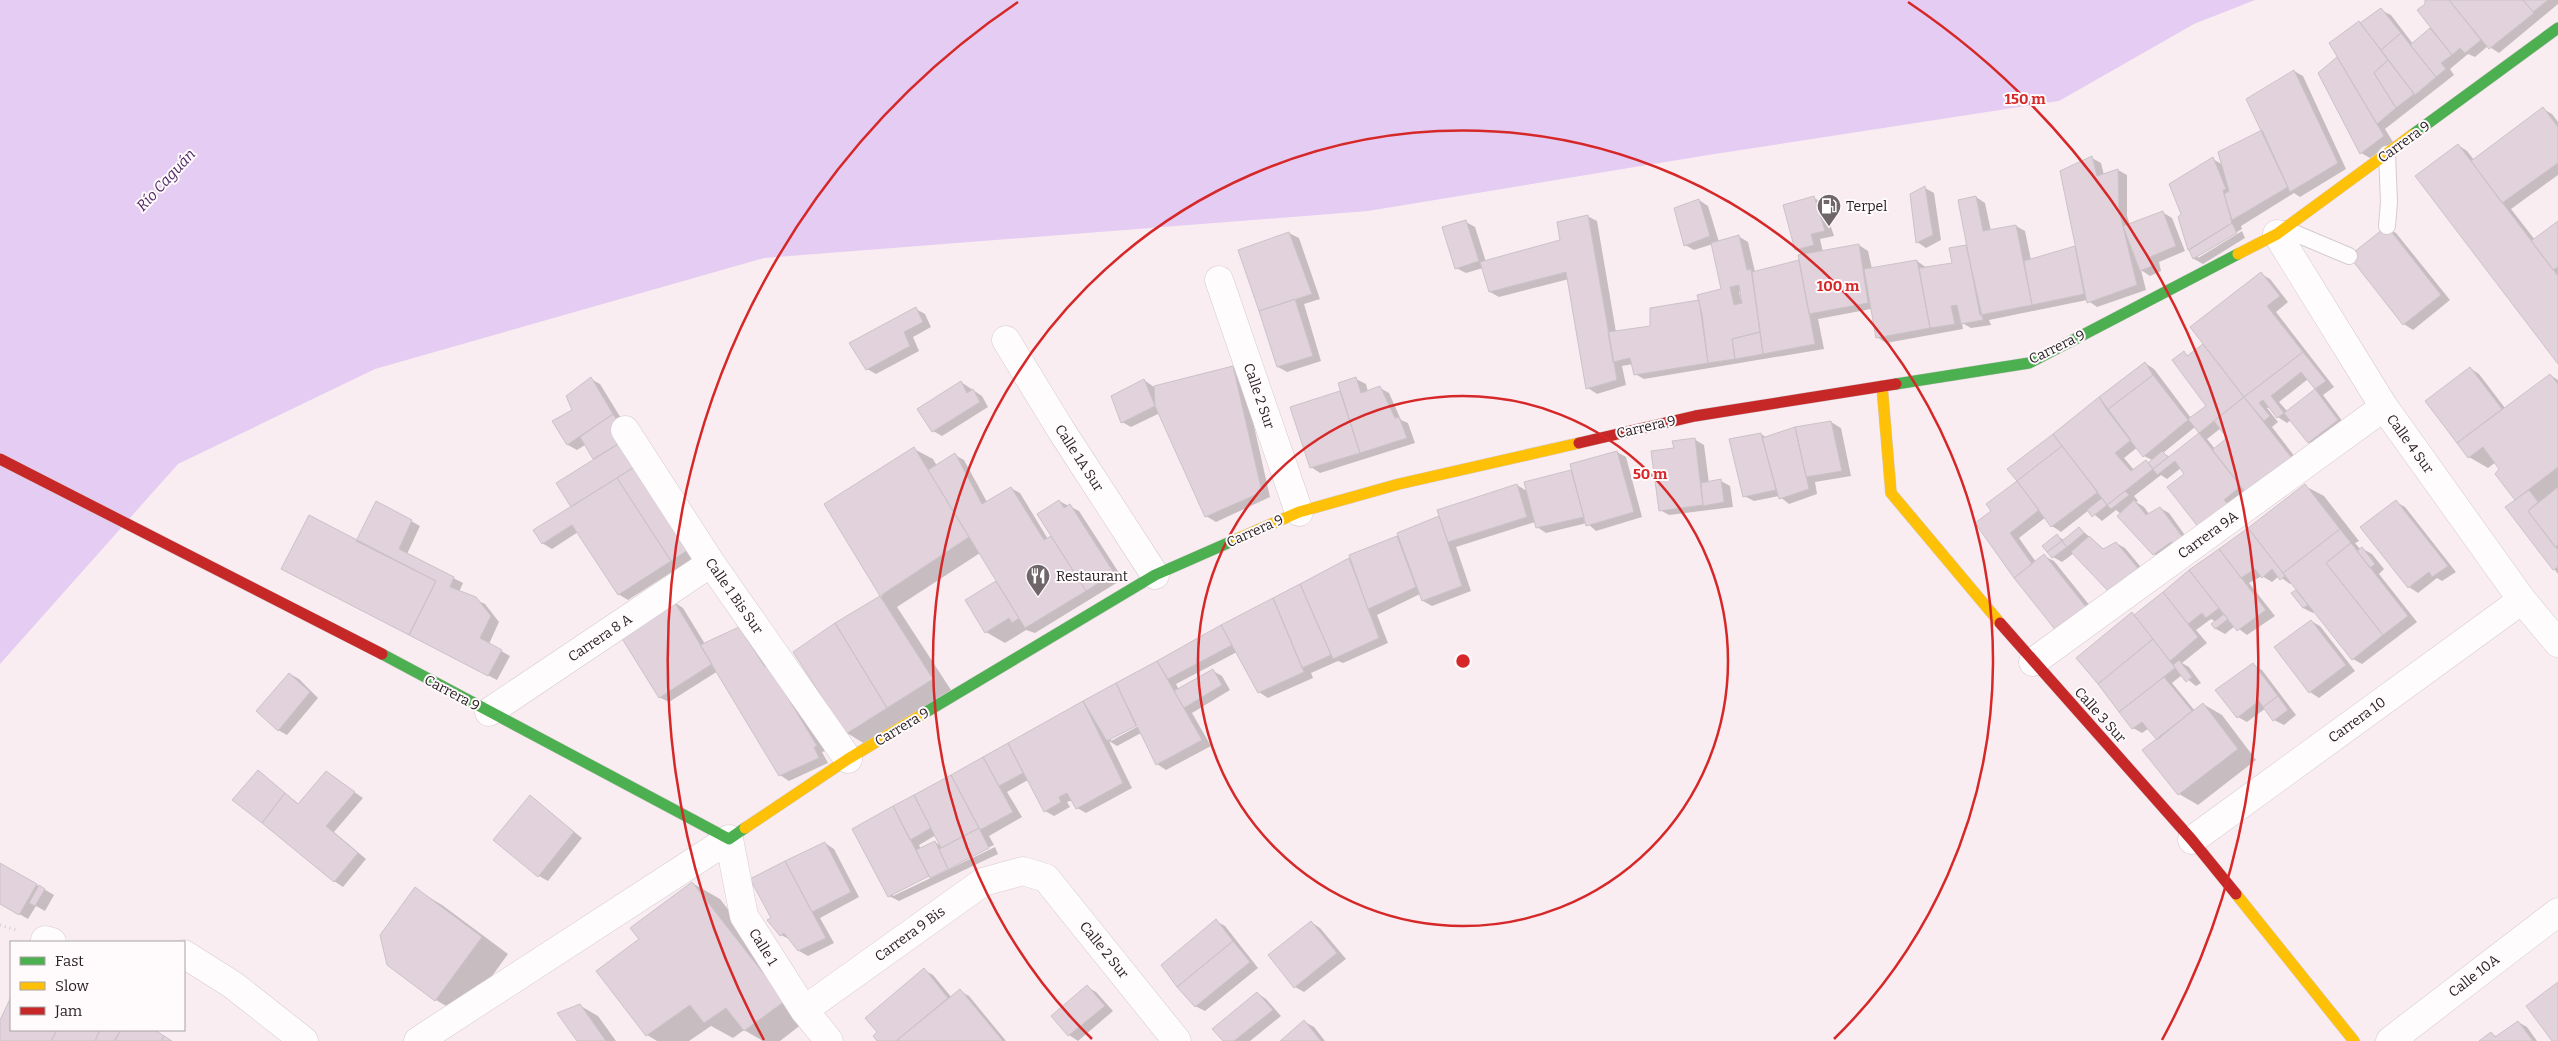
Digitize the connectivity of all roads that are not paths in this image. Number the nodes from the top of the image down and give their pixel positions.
1 (2558, 28) edge
2 (2387, 154) junction
3 (2387, 226) dead end
4 (2281, 232) junction
5 (2349, 256) dead end
6 (1219, 280) dead end
7 (1006, 340) dead end
8 (1882, 386) junction
9 (2384, 407) junction
10 (625, 430) dead end
11 (0, 459) edge
12 (1299, 512) junction
13 (711, 563) junction
14 (1155, 575) junction
15 (2522, 600) junction
16 (2558, 643) edge
17 (2033, 662) junction
18 (489, 712) junction
19 (848, 760) junction
20 (729, 839) junction
21 (2192, 840) junction
22 (1023, 872) joint
23 (2558, 912) edge
24 (185, 955) edge
25 (804, 1010) junction
26 (304, 1041) edge
27 (418, 1041) edge
28 (829, 1041) edge
29 (1177, 1041) edge
30 (2354, 1041) edge
31 (2390, 1041) edge

1 - 2 main road, Carrera 9
2 - 3 lane
2 - 4 main road, Carrera 9
4 - 5 lane
4 - 8 main road, Carrera 9
4 - 9 street, Calle 4 Sur
6 - 12 street, Calle 2 Sur
7 - 14 street, Calle 1A Sur
8 - 12 main road, Carrera 9
8 - 17 main road, Calle 3 Sur
9 - 15 street, Calle 4 Sur
9 - 17 street, Carrera 9A
10 - 13 street, Calle 1 Bis Sur
11 - 18 main road, Carrera 9
12 - 14 main road, Carrera 9
13 - 18 street, Carrera 8 A
13 - 19 street, Calle 1 Bis Sur
14 - 19 main road, Carrera 9
15 - 16 street, Calle 4 Sur
15 - 21 street, Carrera 10
17 - 21 main road, Calle 3 Sur
18 - 20 main road, Carrera 9
19 - 20 main road, Carrera 9
20 - 25 street, Calle 1
20 - 27 street, Carrera 9
21 - 30 main road, Calle 3 Sur
22 - 25 street, Carrera 9 Bis
22 - 29 street, Calle 2 Sur
23 - 31 street, Calle 10A
24 - 26 street
25 - 28 street, Calle 1

